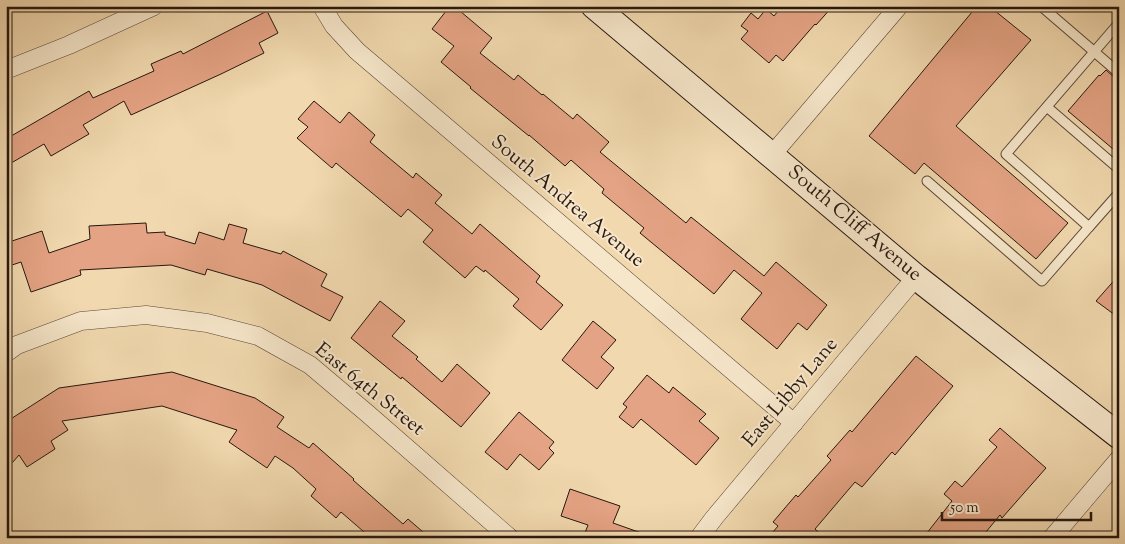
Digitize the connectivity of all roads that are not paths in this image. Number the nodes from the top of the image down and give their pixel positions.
1 (154, 6) edge
2 (322, 6) edge
3 (594, 6) edge
4 (899, 6) edge
5 (1041, 6) edge
6 (1119, 23) edge
7 (1094, 52) junction
8 (6, 70) edge
9 (1119, 72) edge
10 (1047, 107) junction
11 (771, 156) junction
12 (1119, 169) edge
13 (927, 181) dead end
14 (1119, 193) edge
15 (1089, 227) junction
16 (916, 277) junction
17 (6, 353) edge
18 (794, 423) junction
19 (1119, 436) edge
20 (1119, 459) edge
21 (510, 538) edge
22 (699, 538) edge
23 (1052, 538) edge

1 - 8 street
2 - 18 street, South Andrea Avenue
3 - 11 main road, South Cliff Avenue
4 - 11 street
5 - 7 lane
6 - 7 lane
7 - 9 lane
7 - 10 lane
10 - 12 lane
10 - 15 lane
11 - 16 main road, South Cliff Avenue
13 - 15 lane
14 - 15 lane
16 - 18 street, East Libby Lane
16 - 19 main road, South Cliff Avenue
17 - 21 street, East 64th Street
18 - 22 street, East Libby Lane
20 - 23 street

